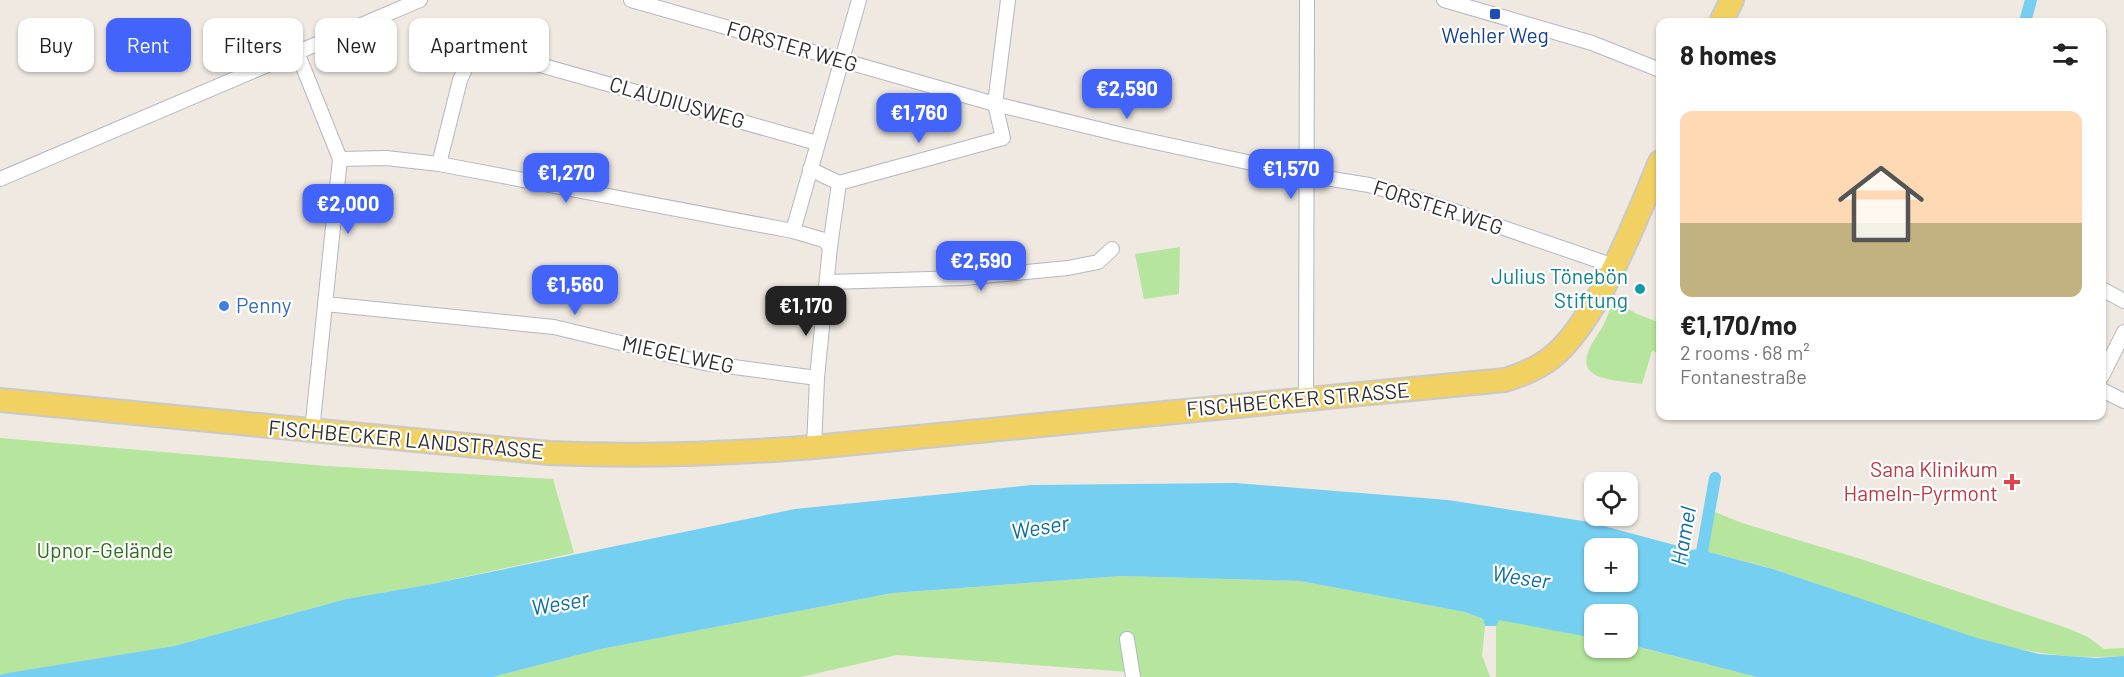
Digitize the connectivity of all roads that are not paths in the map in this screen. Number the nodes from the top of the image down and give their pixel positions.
1 (420, 0) edge
2 (631, 0) edge
3 (860, 0) edge
4 (1008, 0) edge
5 (1307, 0) edge
6 (1444, 0) edge
7 (1732, 0) edge
8 (1722, 18) edge
9 (303, 49) edge
10 (841, 61) junction
11 (303, 67) edge
12 (1656, 68) edge
13 (251, 72) edge
14 (996, 104) junction
15 (817, 143) junction
16 (340, 159) junction
17 (439, 164) junction
18 (810, 169) junction
19 (1656, 171) edge
20 (1307, 175) junction
21 (0, 180) edge
22 (839, 183) junction
23 (793, 231) junction
24 (830, 247) junction
25 (1113, 249) dead end
26 (1614, 266) junction
27 (828, 282) junction
28 (2106, 292) edge
29 (2124, 301) edge
30 (325, 304) junction
31 (2124, 332) edge
32 (2106, 368) edge
33 (817, 378) junction
34 (2106, 393) edge
35 (0, 400) edge
36 (1306, 400) junction
37 (2124, 402) edge
38 (312, 431) junction
39 (814, 447) junction
40 (1127, 639) dead end
41 (1133, 677) edge

1 - 9 street
2 - 10 street, FORSTER WEG
3 - 10 street
4 - 14 street
5 - 20 street
6 - 12 street
7 - 8 main road
10 - 14 street, FORSTER WEG
10 - 15 street
11 - 16 street
13 - 21 street
14 - 20 street, FORSTER WEG
14 - 22 street
15 - 17 street, CLAUDIUSWEG
15 - 18 street
16 - 17 street
16 - 30 street
17 - 23 street
18 - 22 street
18 - 23 street
19 - 26 main road, FISCHBECKER STRASSE
20 - 26 street, FORSTER WEG
20 - 36 street
22 - 24 street
23 - 24 street
24 - 27 street
25 - 27 street
26 - 36 main road, FISCHBECKER STRASSE
27 - 33 street
28 - 29 street
30 - 33 street, MIEGELWEG
30 - 38 street
31 - 32 street
33 - 39 street
34 - 37 street
35 - 38 main road, FISCHBECKER LANDSTRASSE
36 - 39 main road, FISCHBECKER STRASSE
38 - 39 main road, FISCHBECKER LANDSTRASSE
40 - 41 street

